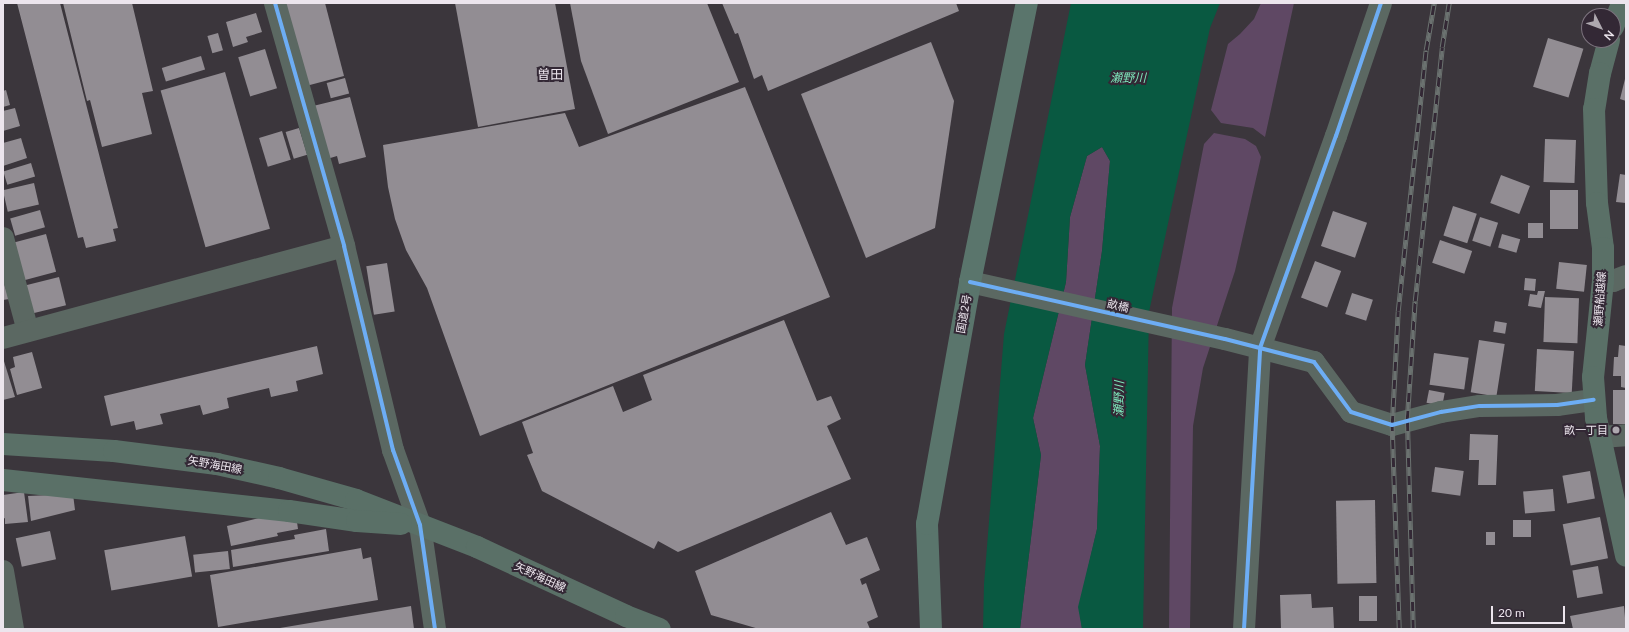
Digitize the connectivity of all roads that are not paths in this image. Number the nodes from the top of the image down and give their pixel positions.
1 (275, 3) edge
2 (1027, 3) edge
3 (1381, 3) edge
4 (1607, 48) edge
5 (3, 238) edge
6 (344, 246) junction
7 (1626, 276) edge
8 (1603, 281) junction
9 (970, 282) junction
10 (28, 331) junction
11 (3, 338) edge
12 (1260, 348) junction
13 (1594, 400) junction
14 (1626, 435) edge
15 (1600, 437) junction
16 (3, 444) edge
17 (3, 480) edge
18 (420, 525) junction
19 (1626, 556) edge
20 (3, 571) edge
21 (13, 629) edge
22 (435, 629) edge
23 (660, 629) edge
24 (931, 629) edge
25 (1244, 629) edge

1 - 6 street
2 - 9 highway, 国道2号
3 - 12 street
4 - 8 main road, 瀬野船越線
5 - 10 street
6 - 10 street
6 - 18 street
7 - 8 street
8 - 13 main road, 瀬野船越線
9 - 12 street, 畝橋
9 - 24 highway, 国道2号
10 - 11 street
12 - 13 street, 畝橋
12 - 25 street
13 - 15 main road, 瀬野船越線
14 - 15 street
15 - 19 main road, 瀬野船越線
16 - 18 main road, 矢野海田線
17 - 18 main road, 矢野海田線
18 - 22 street
18 - 23 main road, 矢野海田線
20 - 21 street

